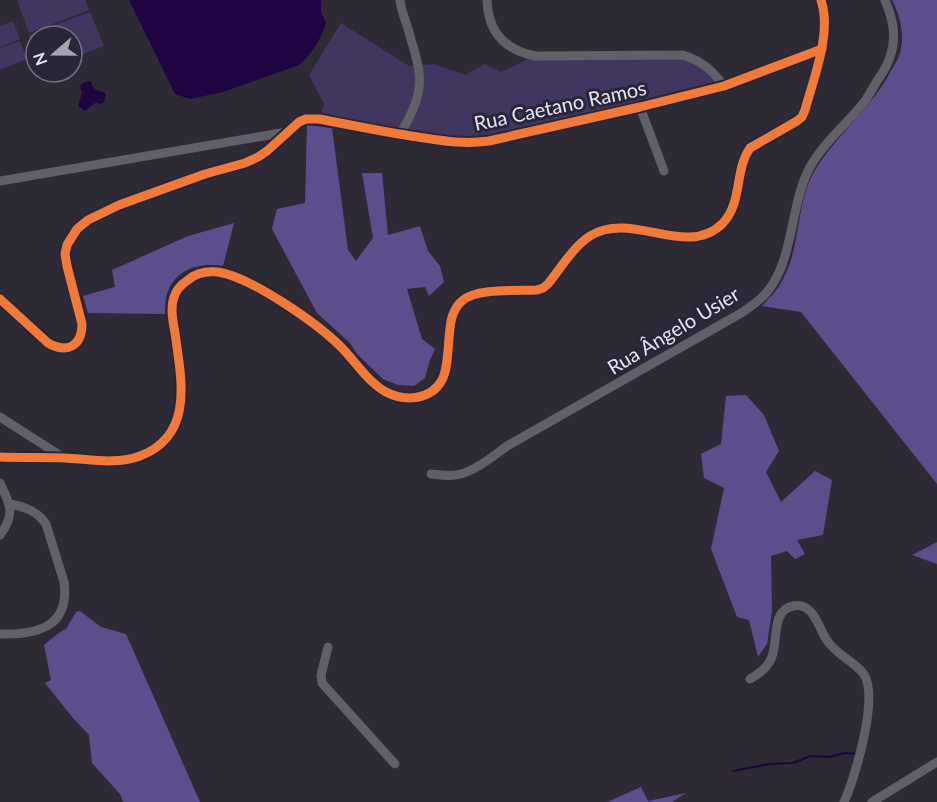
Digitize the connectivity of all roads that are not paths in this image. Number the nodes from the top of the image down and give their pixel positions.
1 (400, 0) edge
2 (488, 0) edge
3 (821, 0) edge
4 (885, 0) edge
5 (822, 49) junction
6 (724, 86) junction
7 (640, 107) junction
8 (288, 132) junction
9 (400, 134) junction
10 (664, 171) dead end
11 (0, 180) edge
12 (0, 299) edge
13 (0, 417) edge
14 (0, 457) edge
15 (64, 458) junction
16 (431, 474) dead end
17 (0, 483) edge
18 (11, 508) junction
19 (0, 535) edge
20 (0, 634) edge
21 (328, 647) dead end
22 (750, 679) dead end
23 (937, 762) edge
24 (395, 764) dead end
25 (844, 802) edge
26 (872, 802) edge

1 - 9 street
2 - 6 street
3 - 5 street
4 - 16 street, Rua Ângelo Usier
5 - 6 street, Rua Caetano Ramos
5 - 15 street
6 - 7 street, Rua Caetano Ramos
7 - 9 street, Rua Caetano Ramos
7 - 10 street
8 - 9 street, Rua Caetano Ramos
8 - 11 street
8 - 12 street, Rua Caetano Ramos
13 - 15 street
14 - 15 street
17 - 18 street
18 - 19 street
18 - 20 street
21 - 24 street
22 - 25 street
23 - 26 street

